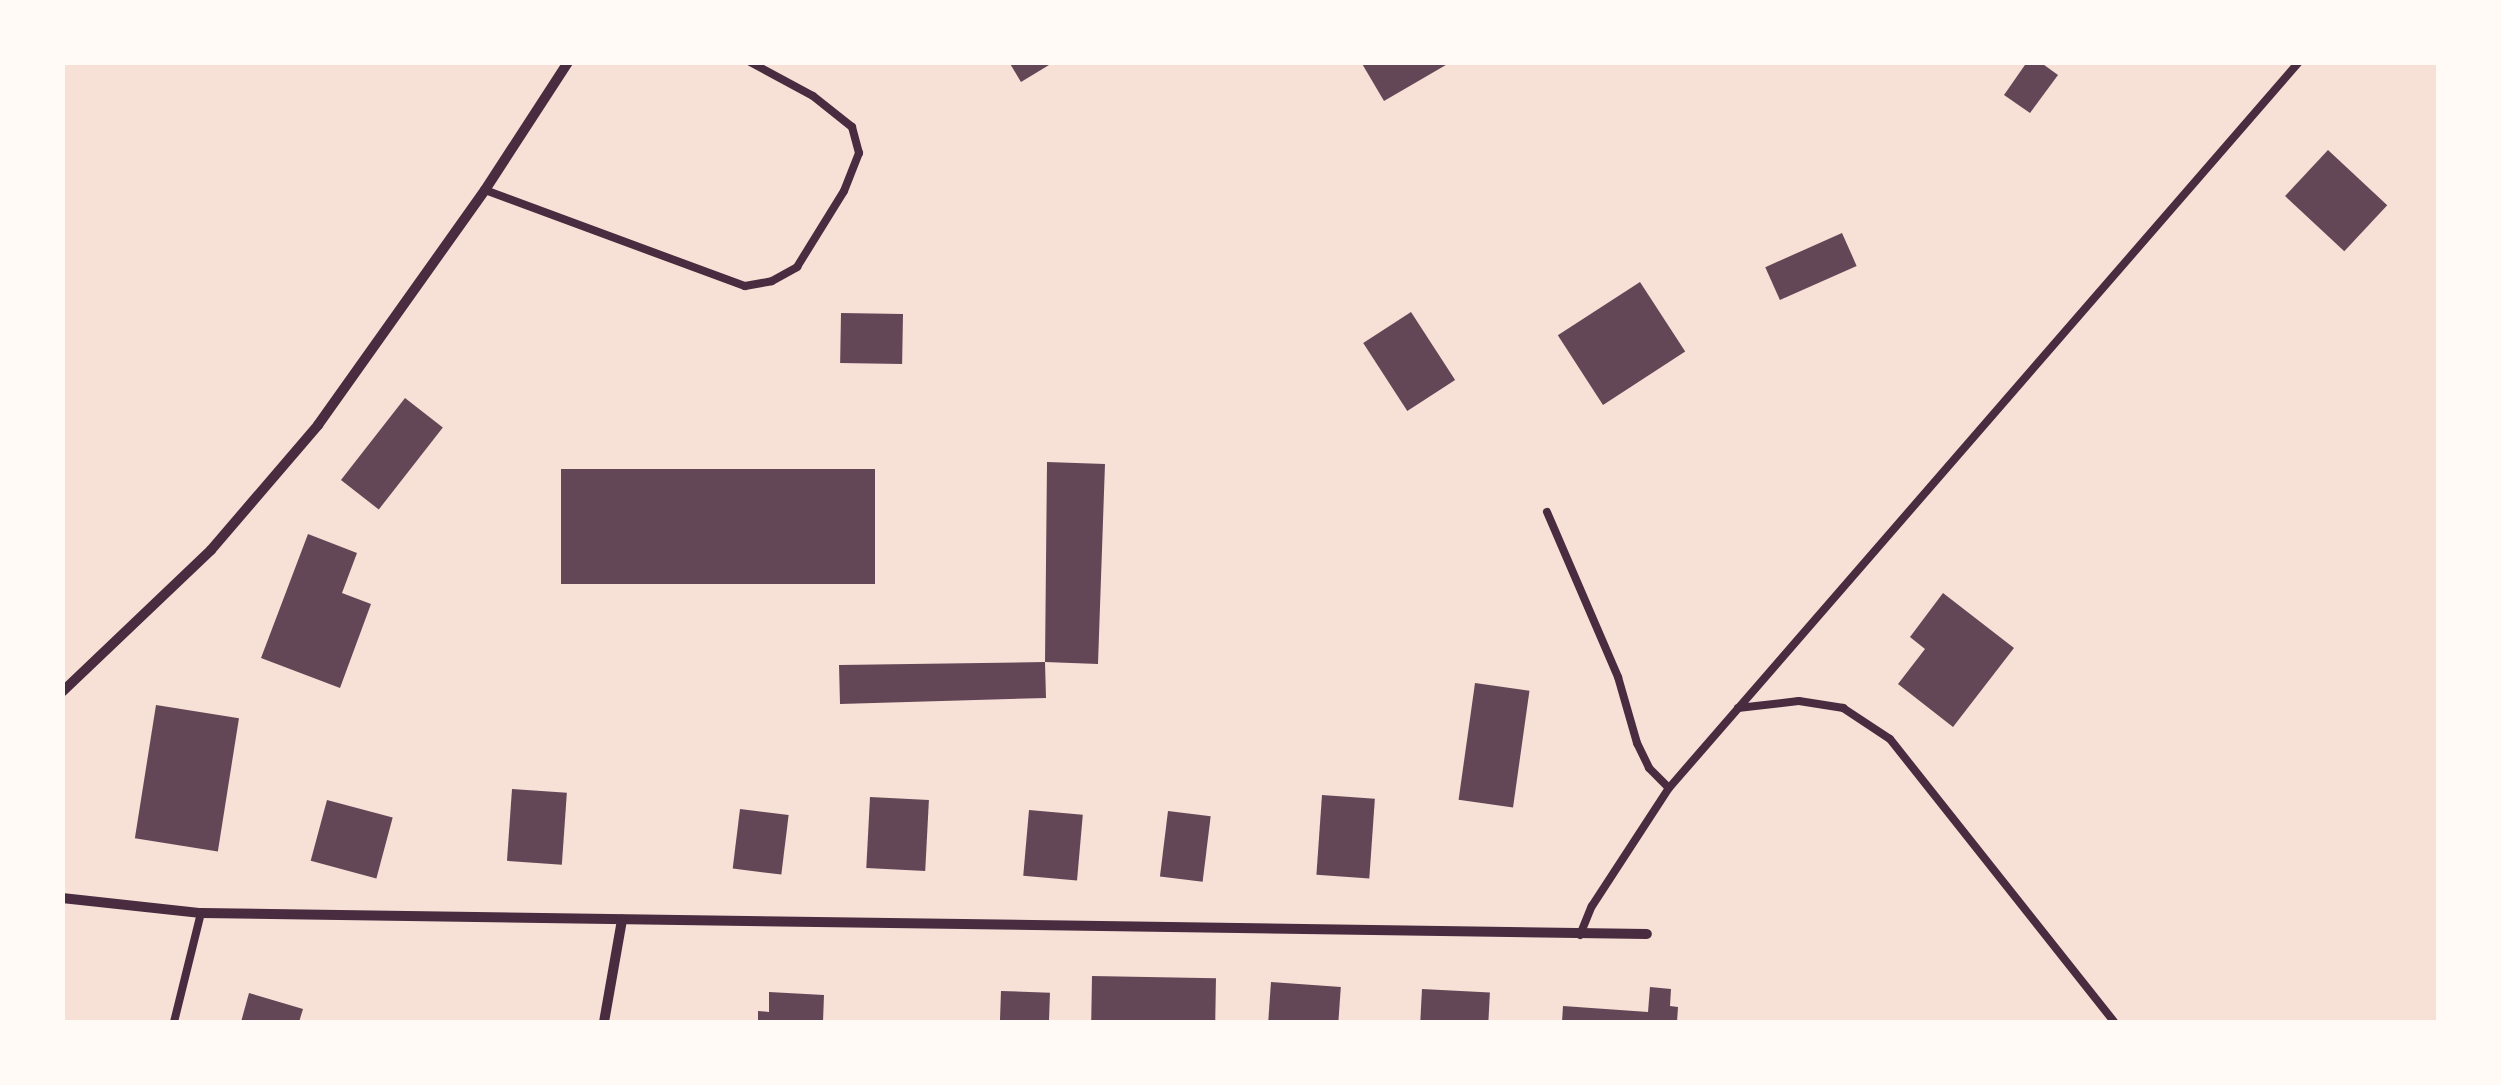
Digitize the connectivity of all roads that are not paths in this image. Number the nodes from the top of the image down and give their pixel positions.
1 (568, 62) edge
2 (750, 62) edge
3 (2299, 62) edge
4 (485, 190) junction
5 (1548, 512) dead end
6 (62, 692) edge
7 (1738, 708) junction
8 (1669, 788) junction
9 (62, 898) edge
10 (201, 913) junction
11 (622, 920) junction
12 (1647, 934) dead end
13 (1580, 935) junction
14 (174, 1022) edge
15 (604, 1022) edge
16 (2114, 1022) edge

1 - 4 street
2 - 4 lane
3 - 7 lane
4 - 6 street
5 - 8 lane
7 - 8 lane
7 - 16 lane
8 - 13 lane
9 - 10 street
10 - 11 street
10 - 14 lane
11 - 13 street
11 - 15 street
12 - 13 street

